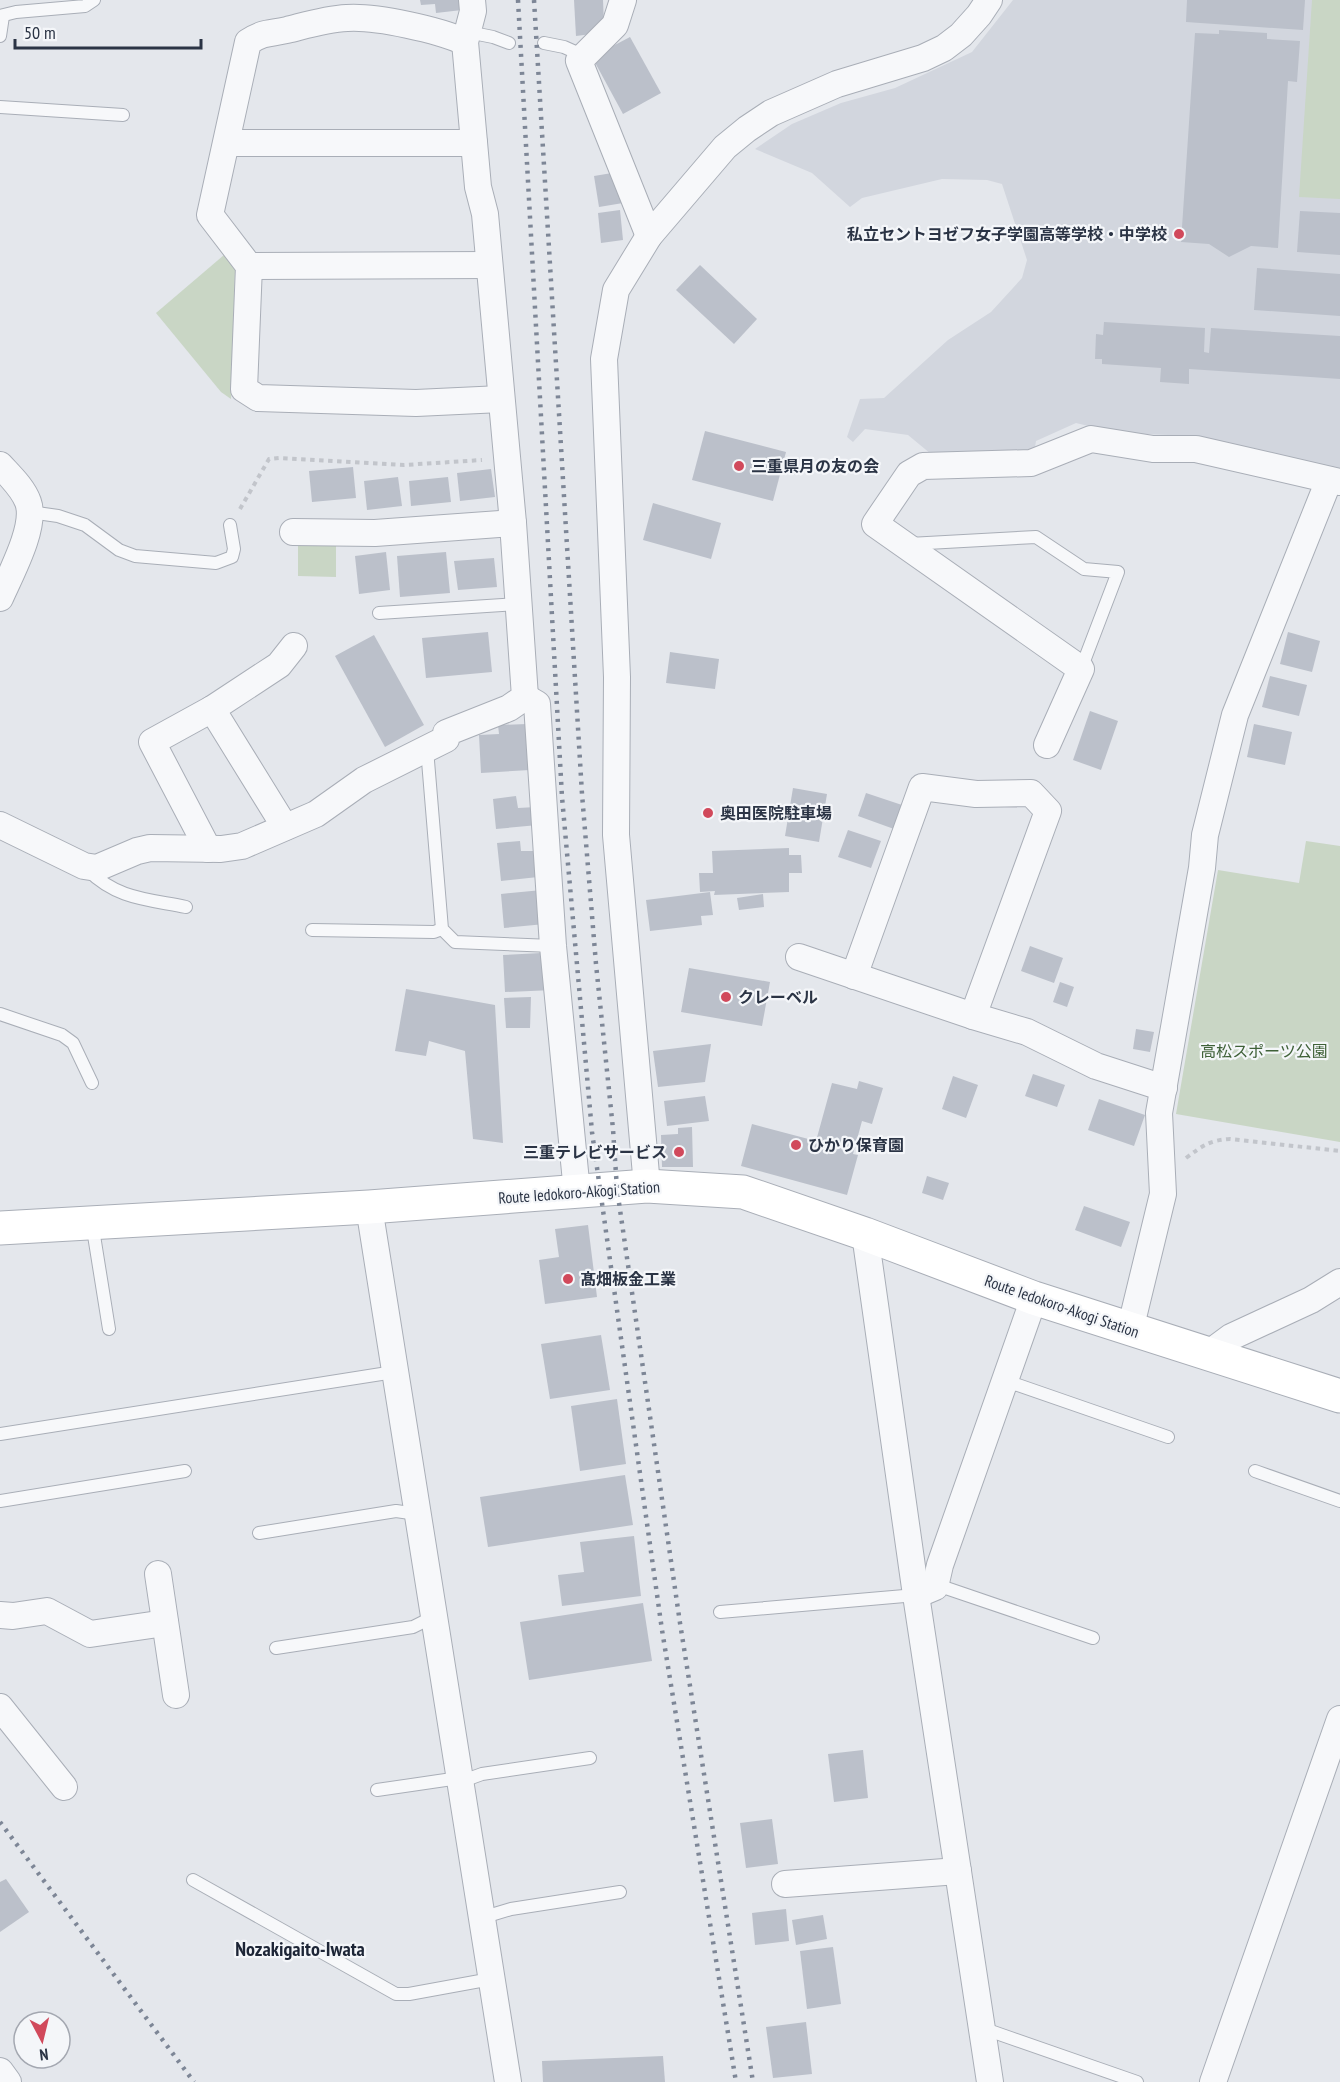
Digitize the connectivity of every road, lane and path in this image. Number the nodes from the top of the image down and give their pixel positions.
1 (94, 0) edge
2 (472, 0) edge
3 (623, 0) edge
4 (989, 0) edge
5 (1, 16) edge
6 (0, 36) edge
7 (466, 37) junction
8 (510, 43) dead end
9 (544, 43) dead end
10 (584, 56) junction
11 (0, 107) edge
12 (123, 115) dead end
13 (227, 142) junction
14 (474, 143) junction
15 (649, 236) junction
16 (489, 265) junction
17 (249, 266) junction
18 (501, 399) junction
19 (506, 458) junction
20 (0, 465) edge
21 (1334, 481) edge
22 (30, 512) junction
23 (513, 523) junction
24 (230, 525) joint
25 (293, 532) dead end
26 (903, 544) junction
27 (0, 598) edge
28 (518, 604) junction
29 (379, 612) dead end
30 (294, 646) dead end
31 (1081, 669) junction
32 (525, 697) junction
33 (212, 709) junction
34 (1047, 745) dead end
35 (427, 749) junction
36 (0, 825) edge
37 (285, 827) junction
38 (208, 849) junction
39 (84, 866) junction
40 (186, 907) dead end
41 (442, 929) junction
42 (312, 930) dead end
43 (553, 946) junction
44 (799, 957) dead end
45 (855, 976) junction
46 (0, 1014) edge
47 (973, 1016) junction
48 (92, 1083) dead end
49 (1164, 1088) junction
50 (1340, 1151) edge
51 (1162, 1173) junction
52 (647, 1186) junction
53 (577, 1192) junction
54 (369, 1207) junction
55 (92, 1223) junction
56 (0, 1228) edge
57 (865, 1234) junction
58 (1340, 1282) edge
59 (1034, 1298) junction
60 (109, 1329) dead end
61 (1130, 1330) junction
62 (1208, 1354) junction
63 (394, 1372) junction
64 (1004, 1383) junction
65 (1340, 1396) edge
66 (0, 1434) edge
67 (1168, 1437) dead end
68 (185, 1472) dead end
69 (1255, 1472) dead end
70 (0, 1501) edge
71 (1340, 1501) edge
72 (417, 1514) junction
73 (259, 1533) dead end
74 (158, 1574) dead end
75 (925, 1591) junction
76 (720, 1612) dead end
77 (0, 1615) edge
78 (433, 1617) junction
79 (0, 1623) edge
80 (165, 1623) junction
81 (0, 1628) edge
82 (1093, 1638) dead end
83 (276, 1648) dead end
84 (177, 1695) dead end
85 (0, 1707) edge
86 (1340, 1719) edge
87 (591, 1758) dead end
88 (459, 1780) junction
89 (64, 1787) dead end
90 (377, 1790) dead end
91 (958, 1871) junction
92 (193, 1880) dead end
93 (785, 1884) dead end
94 (620, 1892) dead end
95 (481, 1918) junction
96 (491, 1979) junction
97 (982, 2028) junction
98 (0, 2071) edge
99 (8, 2082) edge
100 (508, 2082) edge
101 (988, 2082) edge
102 (1137, 2082) edge
103 (1212, 2082) edge

1 - 5 lane
2 - 7 street
3 - 10 street
4 - 15 street
5 - 6 lane
7 - 8 lane
7 - 13 street
7 - 14 street
9 - 10 lane
10 - 15 street
11 - 12 lane
13 - 14 street
13 - 17 street
14 - 16 street
15 - 52 street
16 - 17 street
16 - 18 street
17 - 18 street
18 - 19 street
19 - 23 street
19 - 24 path
20 - 22 street
21 - 26 street
21 - 49 street
22 - 24 lane
22 - 27 street
23 - 25 street
23 - 28 street
26 - 31 street
26 - 31 lane
28 - 29 lane
28 - 32 street
30 - 33 street
31 - 34 street
32 - 35 street
32 - 43 street
33 - 37 street
33 - 38 street
35 - 37 street
35 - 41 lane
36 - 39 street
37 - 38 street
38 - 39 street
39 - 40 lane
41 - 42 lane
41 - 43 lane
43 - 53 street
44 - 45 street
45 - 47 street
45 - 47 street
46 - 48 lane
47 - 49 street
49 - 51 street
50 - 51 path
51 - 61 street
52 - 53 main road, Route Iedokoro-Akogi Station
52 - 57 main road, Route Iedokoro-Akogi Station
53 - 54 main road, Route Iedokoro-Akogi Station
54 - 55 main road, Route Iedokoro-Akogi Station
54 - 63 street
55 - 56 main road, Route Iedokoro-Akogi Station
55 - 60 lane
57 - 59 main road, Route Iedokoro-Akogi Station
57 - 75 street
58 - 62 street
59 - 61 main road, Route Iedokoro-Akogi Station
59 - 64 street
61 - 62 main road, Route Iedokoro-Akogi Station
62 - 65 main road, Route Iedokoro-Akogi Station
63 - 66 lane
63 - 72 street
64 - 67 lane
64 - 75 street
68 - 70 lane
69 - 71 lane
72 - 73 lane
72 - 78 street
74 - 80 street
75 - 76 lane
75 - 82 lane
75 - 91 street
77 - 80 street
78 - 83 lane
78 - 88 street
79 - 81 street
80 - 84 street
85 - 89 street
86 - 103 street
87 - 88 lane
88 - 90 lane
88 - 95 street
91 - 93 street
91 - 97 street
92 - 96 lane
94 - 95 lane
95 - 96 street
96 - 100 street
97 - 101 street
97 - 102 lane
98 - 99 street

